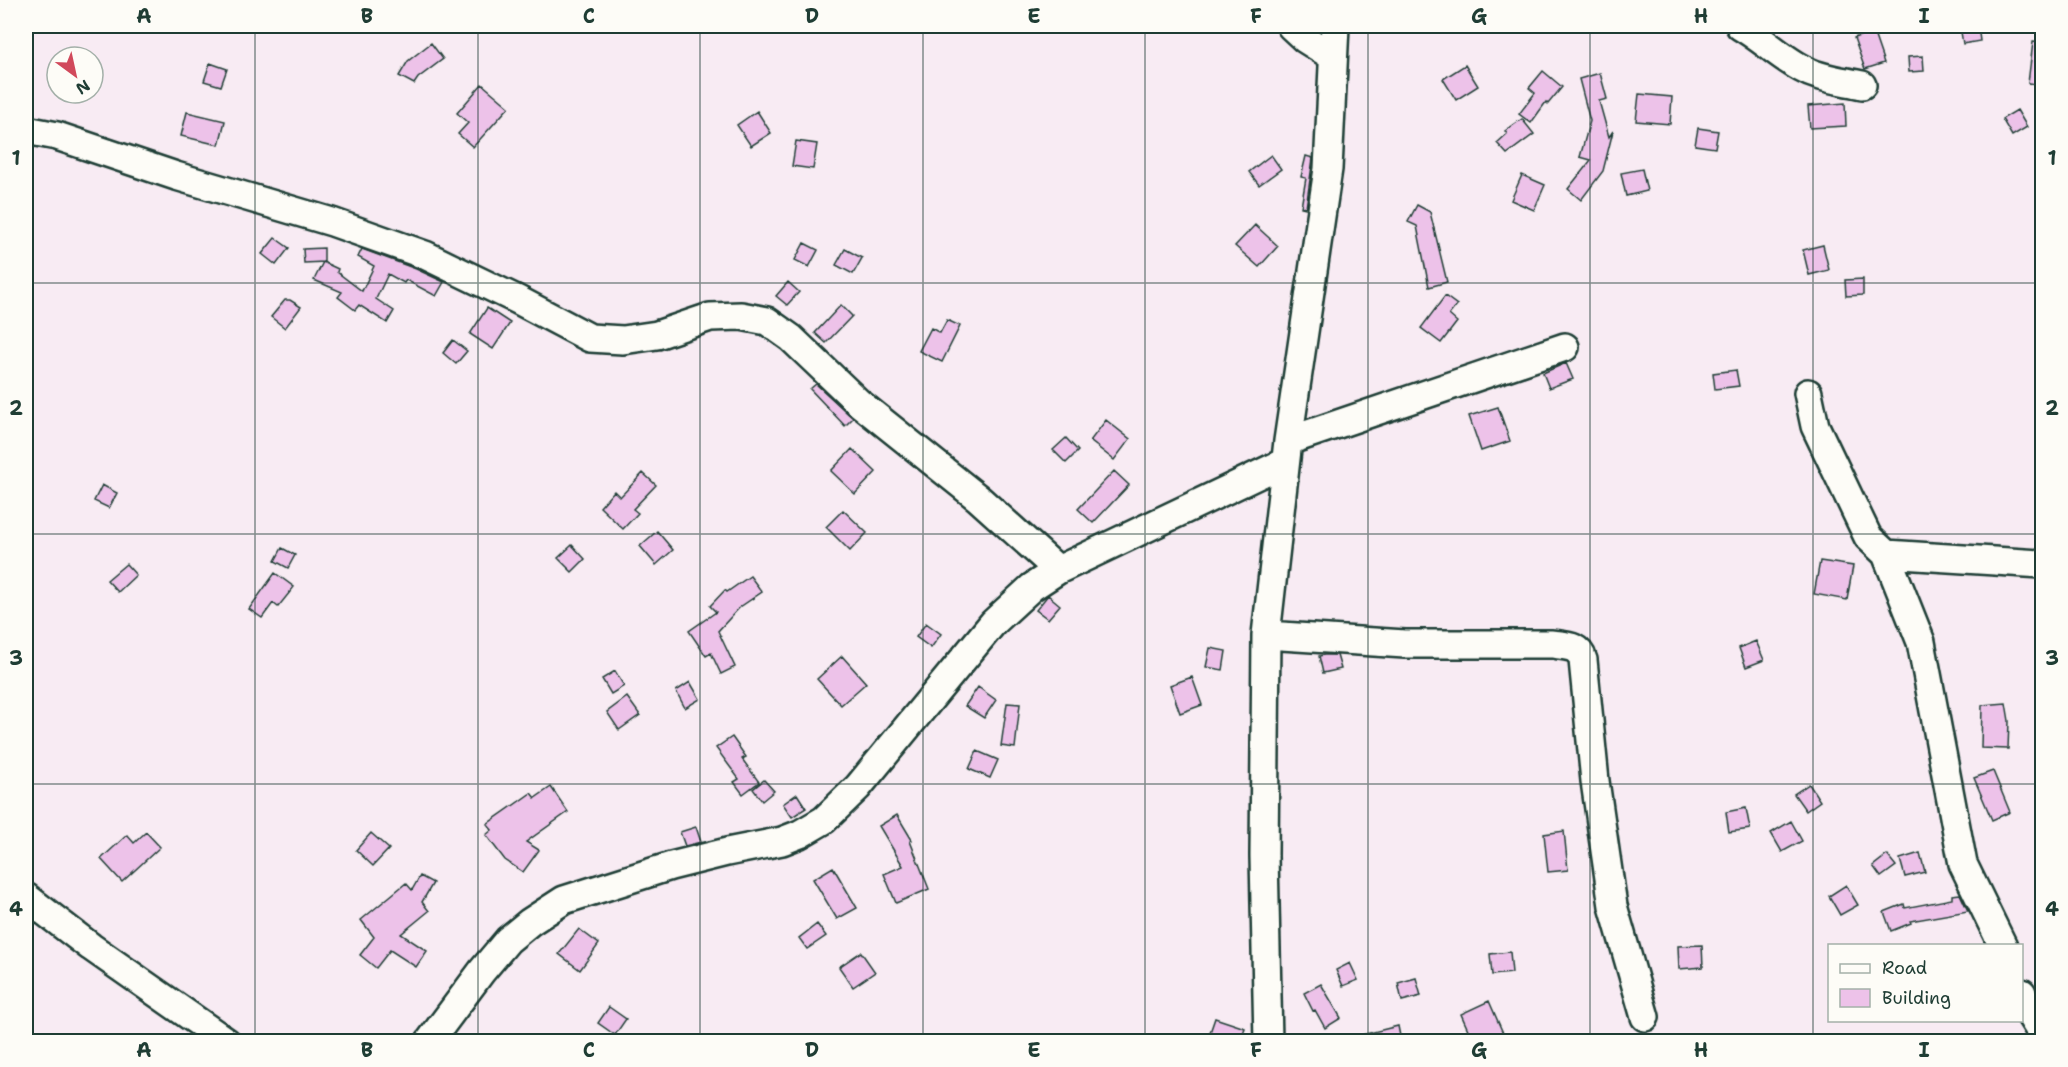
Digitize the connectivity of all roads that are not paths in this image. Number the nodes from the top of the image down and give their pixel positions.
1 (1291, 26) edge
2 (1335, 26) edge
3 (1740, 26) edge
4 (1332, 56) junction
5 (1862, 85) dead end
6 (26, 130) edge
7 (1565, 347) dead end
8 (1808, 393) dead end
9 (1287, 452) junction
10 (1887, 554) junction
11 (2043, 564) edge
12 (1058, 570) junction
13 (1266, 636) junction
14 (26, 897) edge
15 (2003, 944) edge
16 (2023, 996) edge
17 (1645, 1017) dead end
18 (2043, 1034) edge
19 (227, 1041) edge
20 (429, 1041) edge
21 (1268, 1041) edge

1 - 4 street
2 - 4 street
3 - 5 street
4 - 9 street
6 - 12 street
7 - 9 street
8 - 10 street
9 - 12 street
9 - 13 street
10 - 11 street
10 - 15 street
12 - 20 street
13 - 17 street
13 - 21 street
14 - 19 street
16 - 18 street

